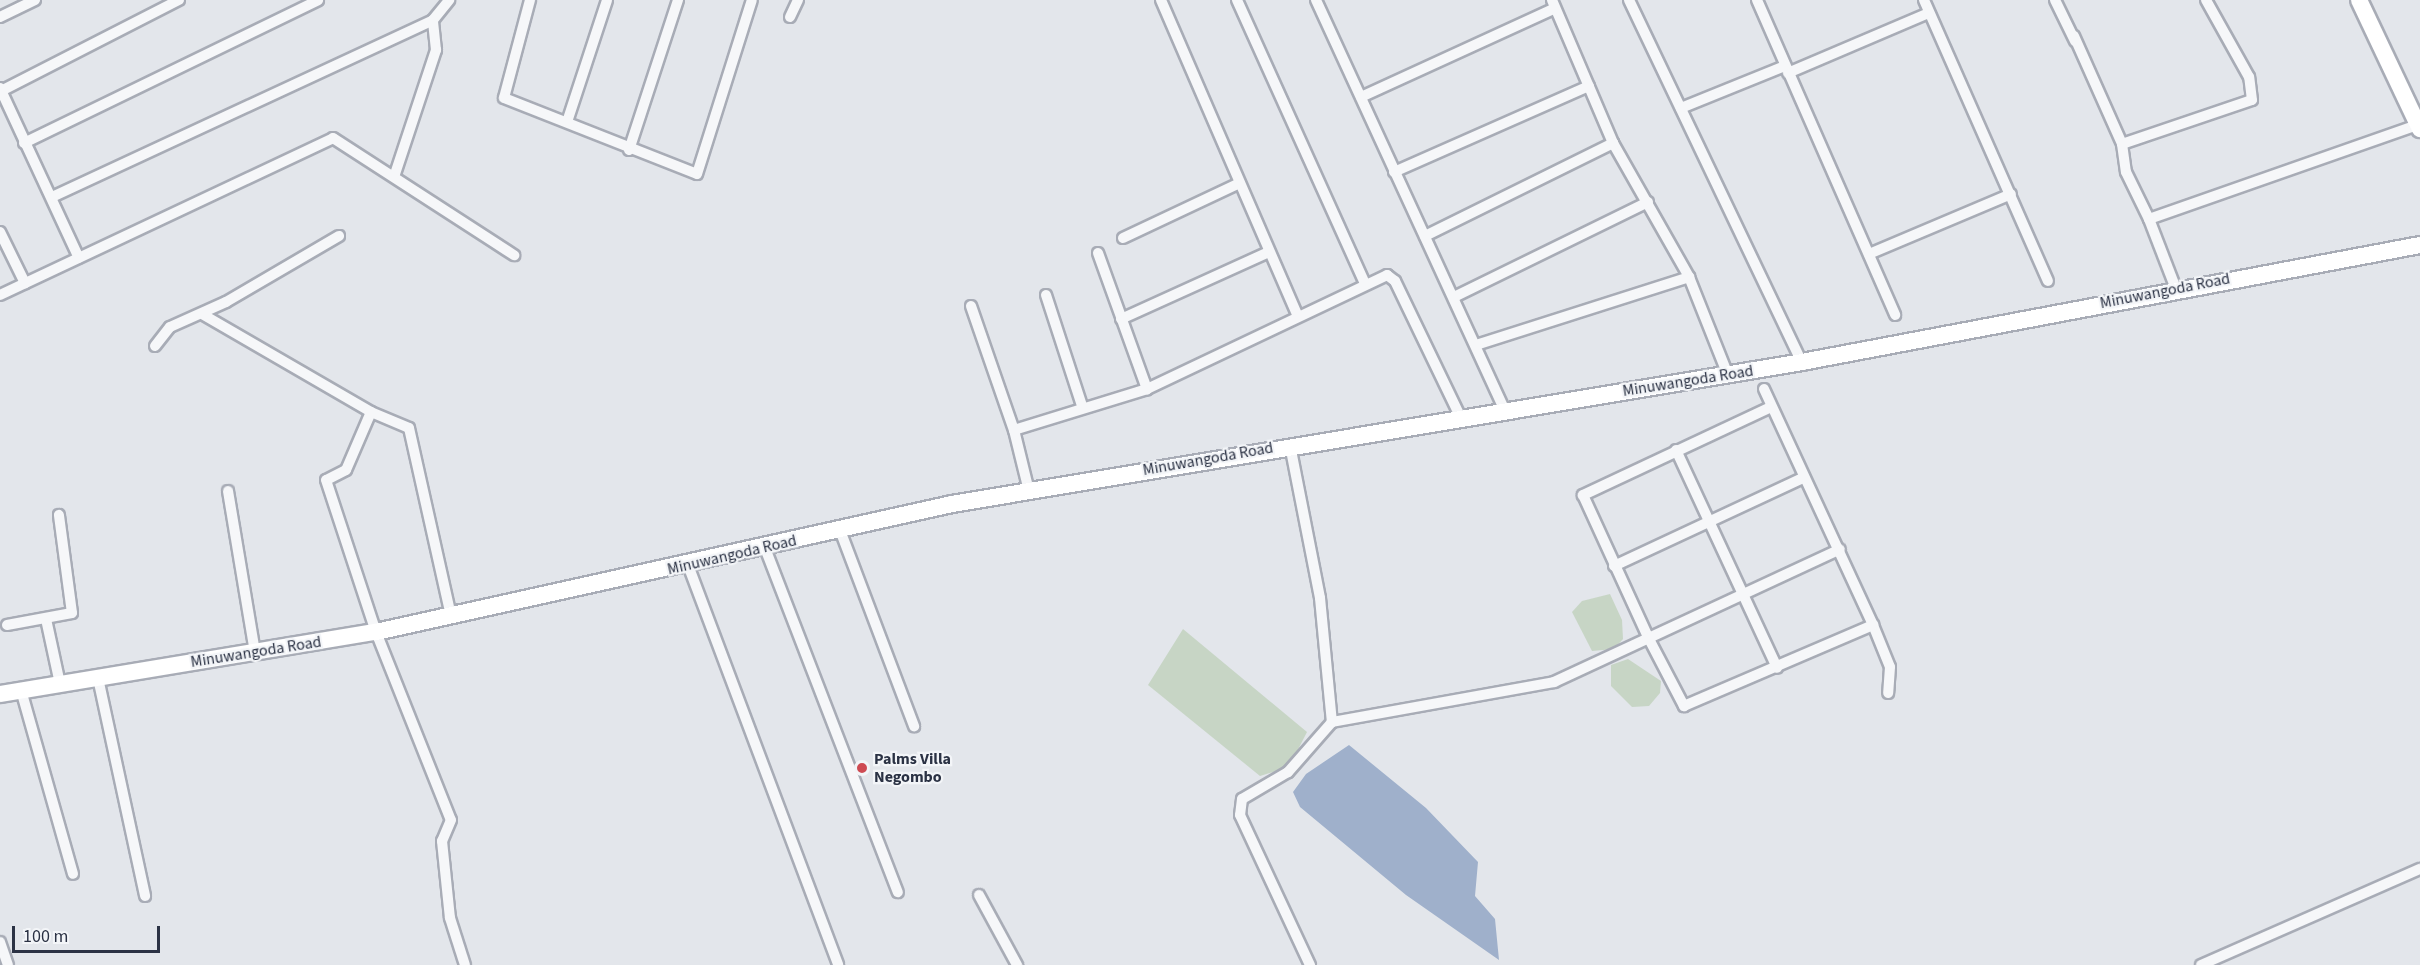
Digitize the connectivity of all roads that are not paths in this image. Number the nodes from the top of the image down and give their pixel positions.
1 (35, 0) edge
2 (179, 0) edge
3 (318, 0) edge
4 (449, 0) edge
5 (530, 0) edge
6 (607, 0) edge
7 (678, 0) edge
8 (752, 0) edge
9 (798, 0) edge
10 (1161, 0) edge
11 (1237, 0) edge
12 (1316, 0) edge
13 (1629, 0) edge
14 (1757, 0) edge
15 (1924, 0) edge
16 (2055, 0) edge
17 (2206, 0) edge
18 (2359, 0) edge
19 (1554, 4) edge
20 (1929, 13) junction
21 (0, 17) edge
22 (790, 17) dead end
23 (433, 20) junction
24 (2074, 36) dead end
25 (1786, 69) junction
26 (2094, 79) junction
27 (1589, 86) junction
28 (1, 90) edge
29 (1362, 98) junction
30 (1681, 108) junction
31 (567, 122) junction
32 (2419, 127) edge
33 (24, 143) junction
34 (1614, 143) junction
35 (2122, 144) junction
36 (629, 150) junction
37 (1394, 172) junction
38 (395, 174) junction
39 (1240, 183) junction
40 (2011, 194) junction
41 (52, 197) junction
42 (1648, 202) junction
43 (2149, 219) junction
44 (0, 232) edge
45 (339, 236) dead end
46 (1425, 236) junction
47 (1123, 238) dead end
48 (2420, 245) edge
49 (1269, 252) junction
50 (1098, 253) dead end
51 (1869, 254) junction
52 (514, 255) dead end
53 (80, 258) junction
54 (1689, 277) junction
55 (2048, 281) dead end
56 (25, 283) junction
57 (1365, 283) junction
58 (2176, 289) junction
59 (0, 295) edge
60 (1046, 295) dead end
61 (1454, 297) junction
62 (971, 306) dead end
63 (201, 314) junction
64 (1297, 315) junction
65 (1895, 315) dead end
66 (1121, 319) junction
67 (1476, 345) junction
68 (155, 346) dead end
69 (1802, 362) junction
70 (1728, 375) junction
71 (1147, 389) junction
72 (1764, 389) dead end
73 (1082, 406) junction
74 (1771, 407) junction
75 (1505, 411) junction
76 (371, 412) junction
77 (1462, 420) junction
78 (1014, 430) junction
79 (1290, 445) junction
80 (1676, 450) junction
81 (1803, 478) junction
82 (228, 491) dead end
83 (1029, 491) junction
84 (59, 516) dead end
85 (1709, 522) junction
86 (840, 530) junction
87 (765, 548) junction
88 (1840, 549) junction
89 (688, 565) junction
90 (1614, 566) junction
91 (1744, 597) junction
92 (451, 616) junction
93 (46, 619) junction
94 (7, 625) dead end
95 (1873, 625) junction
96 (376, 632) junction
97 (1648, 639) junction
98 (255, 652) junction
99 (1777, 668) junction
100 (98, 678) junction
101 (60, 684) junction
102 (21, 690) junction
103 (1888, 693) dead end
104 (0, 694) edge
105 (1332, 722) junction
106 (914, 726) dead end
107 (2420, 869) edge
108 (73, 874) dead end
109 (898, 892) dead end
110 (980, 895) dead end
111 (145, 896) dead end
112 (0, 942) edge
113 (8, 965) edge
114 (465, 965) edge
115 (838, 965) edge
116 (1017, 965) edge
117 (1311, 965) edge
118 (2201, 965) edge

1 - 21 street
2 - 28 street
3 - 33 street
4 - 23 street
5 - 31 street
6 - 31 street
7 - 36 street
8 - 36 street
9 - 22 street
10 - 39 street
11 - 57 street
12 - 29 street
13 - 30 street
14 - 25 street
15 - 20 street
16 - 26 street
17 - 35 street
18 - 32 main road
19 - 27 street
19 - 29 street
20 - 25 street
20 - 40 street
23 - 38 street
23 - 41 street
24 - 26 street
25 - 30 street
25 - 51 street
26 - 35 street
27 - 34 street
27 - 37 street
28 - 33 street
29 - 37 street
30 - 69 street
31 - 36 street
32 - 43 street
33 - 41 street
34 - 42 street
34 - 46 street
35 - 43 street
37 - 46 street
38 - 52 street
38 - 53 street
39 - 47 street
39 - 49 street
40 - 51 street
40 - 55 street
41 - 53 street
42 - 54 street
42 - 61 street
43 - 58 street
44 - 56 street
45 - 63 street
46 - 61 street
48 - 58 main road, Minuwangoda Road
49 - 64 street
49 - 66 street
50 - 66 street
51 - 65 street
53 - 56 street
54 - 67 street
54 - 70 street
56 - 59 street
57 - 64 street
57 - 77 street
58 - 69 main road, Minuwangoda Road
60 - 73 street
61 - 67 street
62 - 78 street
63 - 68 street
63 - 76 street
64 - 71 street
66 - 71 street
67 - 75 street
69 - 70 main road, Minuwangoda Road
70 - 75 main road, Minuwangoda Road
71 - 73 street
72 - 74 street
73 - 78 street
74 - 80 street
74 - 81 street
75 - 77 main road, Minuwangoda Road
76 - 92 street
76 - 96 street
77 - 79 main road, Minuwangoda Road
78 - 83 street
79 - 83 main road, Minuwangoda Road
79 - 105 street
80 - 85 street
80 - 90 street
81 - 85 street
81 - 88 street
82 - 98 street
83 - 86 main road, Minuwangoda Road
84 - 93 street
85 - 90 street
85 - 91 street
86 - 87 main road, Minuwangoda Road
86 - 106 street
87 - 89 main road, Minuwangoda Road
87 - 109 street
88 - 91 street
88 - 95 street
89 - 92 main road, Minuwangoda Road
89 - 115 street
90 - 97 street
91 - 97 street
91 - 99 street
92 - 96 main road, Minuwangoda Road
93 - 94 street
93 - 101 street
95 - 99 street
95 - 103 street
96 - 98 main road, Minuwangoda Road
96 - 114 street
97 - 99 street
97 - 105 street
98 - 100 main road, Minuwangoda Road
100 - 101 main road, Minuwangoda Road
100 - 111 street
101 - 102 main road, Minuwangoda Road
102 - 104 main road, Minuwangoda Road
102 - 108 street
105 - 117 street
107 - 118 street
110 - 116 street
112 - 113 street

